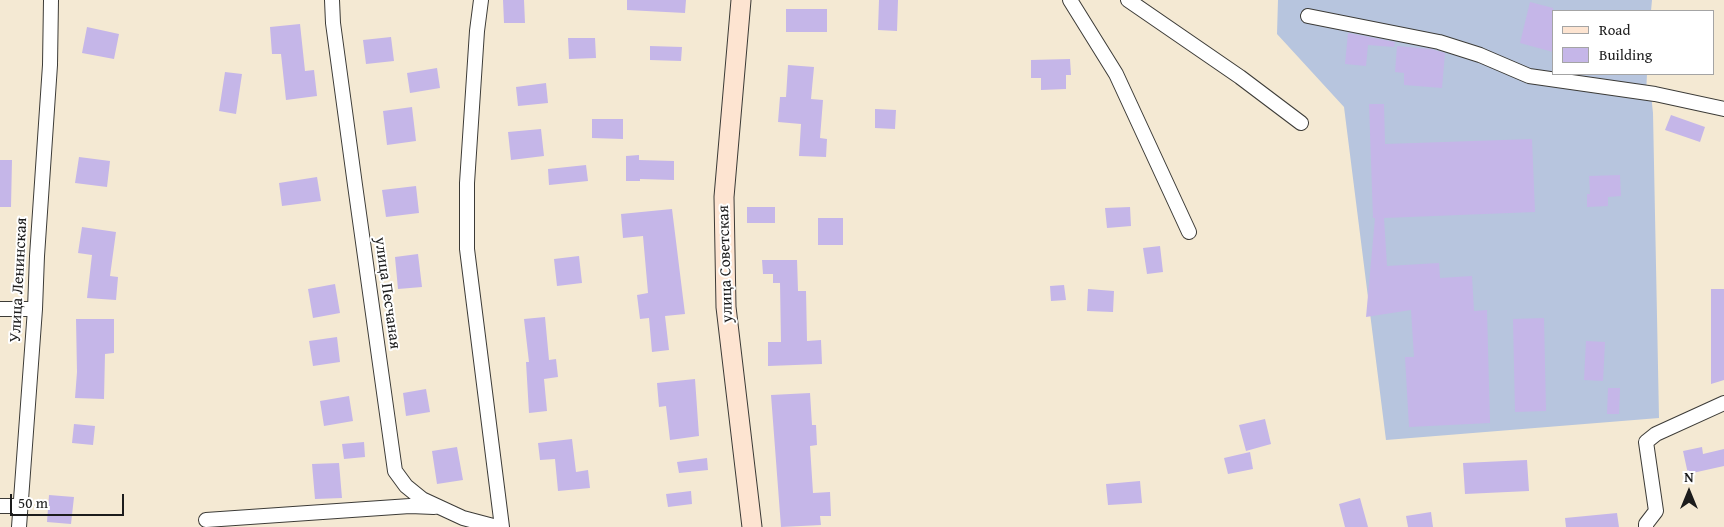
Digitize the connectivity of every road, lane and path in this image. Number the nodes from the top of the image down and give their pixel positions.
1 (51, 0) edge
2 (332, 0) edge
3 (481, 0) edge
4 (741, 0) edge
5 (1070, 0) edge
6 (1128, 0) edge
7 (1308, 16) dead end
8 (1724, 109) edge
9 (1301, 123) dead end
10 (1189, 232) dead end
11 (0, 309) edge
12 (35, 309) junction
13 (1724, 403) edge
14 (0, 506) edge
15 (20, 506) junction
16 (440, 507) junction
17 (206, 520) dead end
18 (19, 527) edge
19 (497, 527) edge
20 (502, 527) edge
21 (752, 527) edge
22 (1646, 527) edge

1 - 12 street, Улица Ленинская
2 - 16 street, улица Песчаная
3 - 20 street
4 - 21 street, улица Советская
5 - 10 street
6 - 9 street
7 - 8 street
11 - 12 street
12 - 15 street, Улица Ленинская
13 - 22 street
14 - 15 street
15 - 18 street, Улица Ленинская
16 - 17 street
16 - 19 street, улица Песчаная

